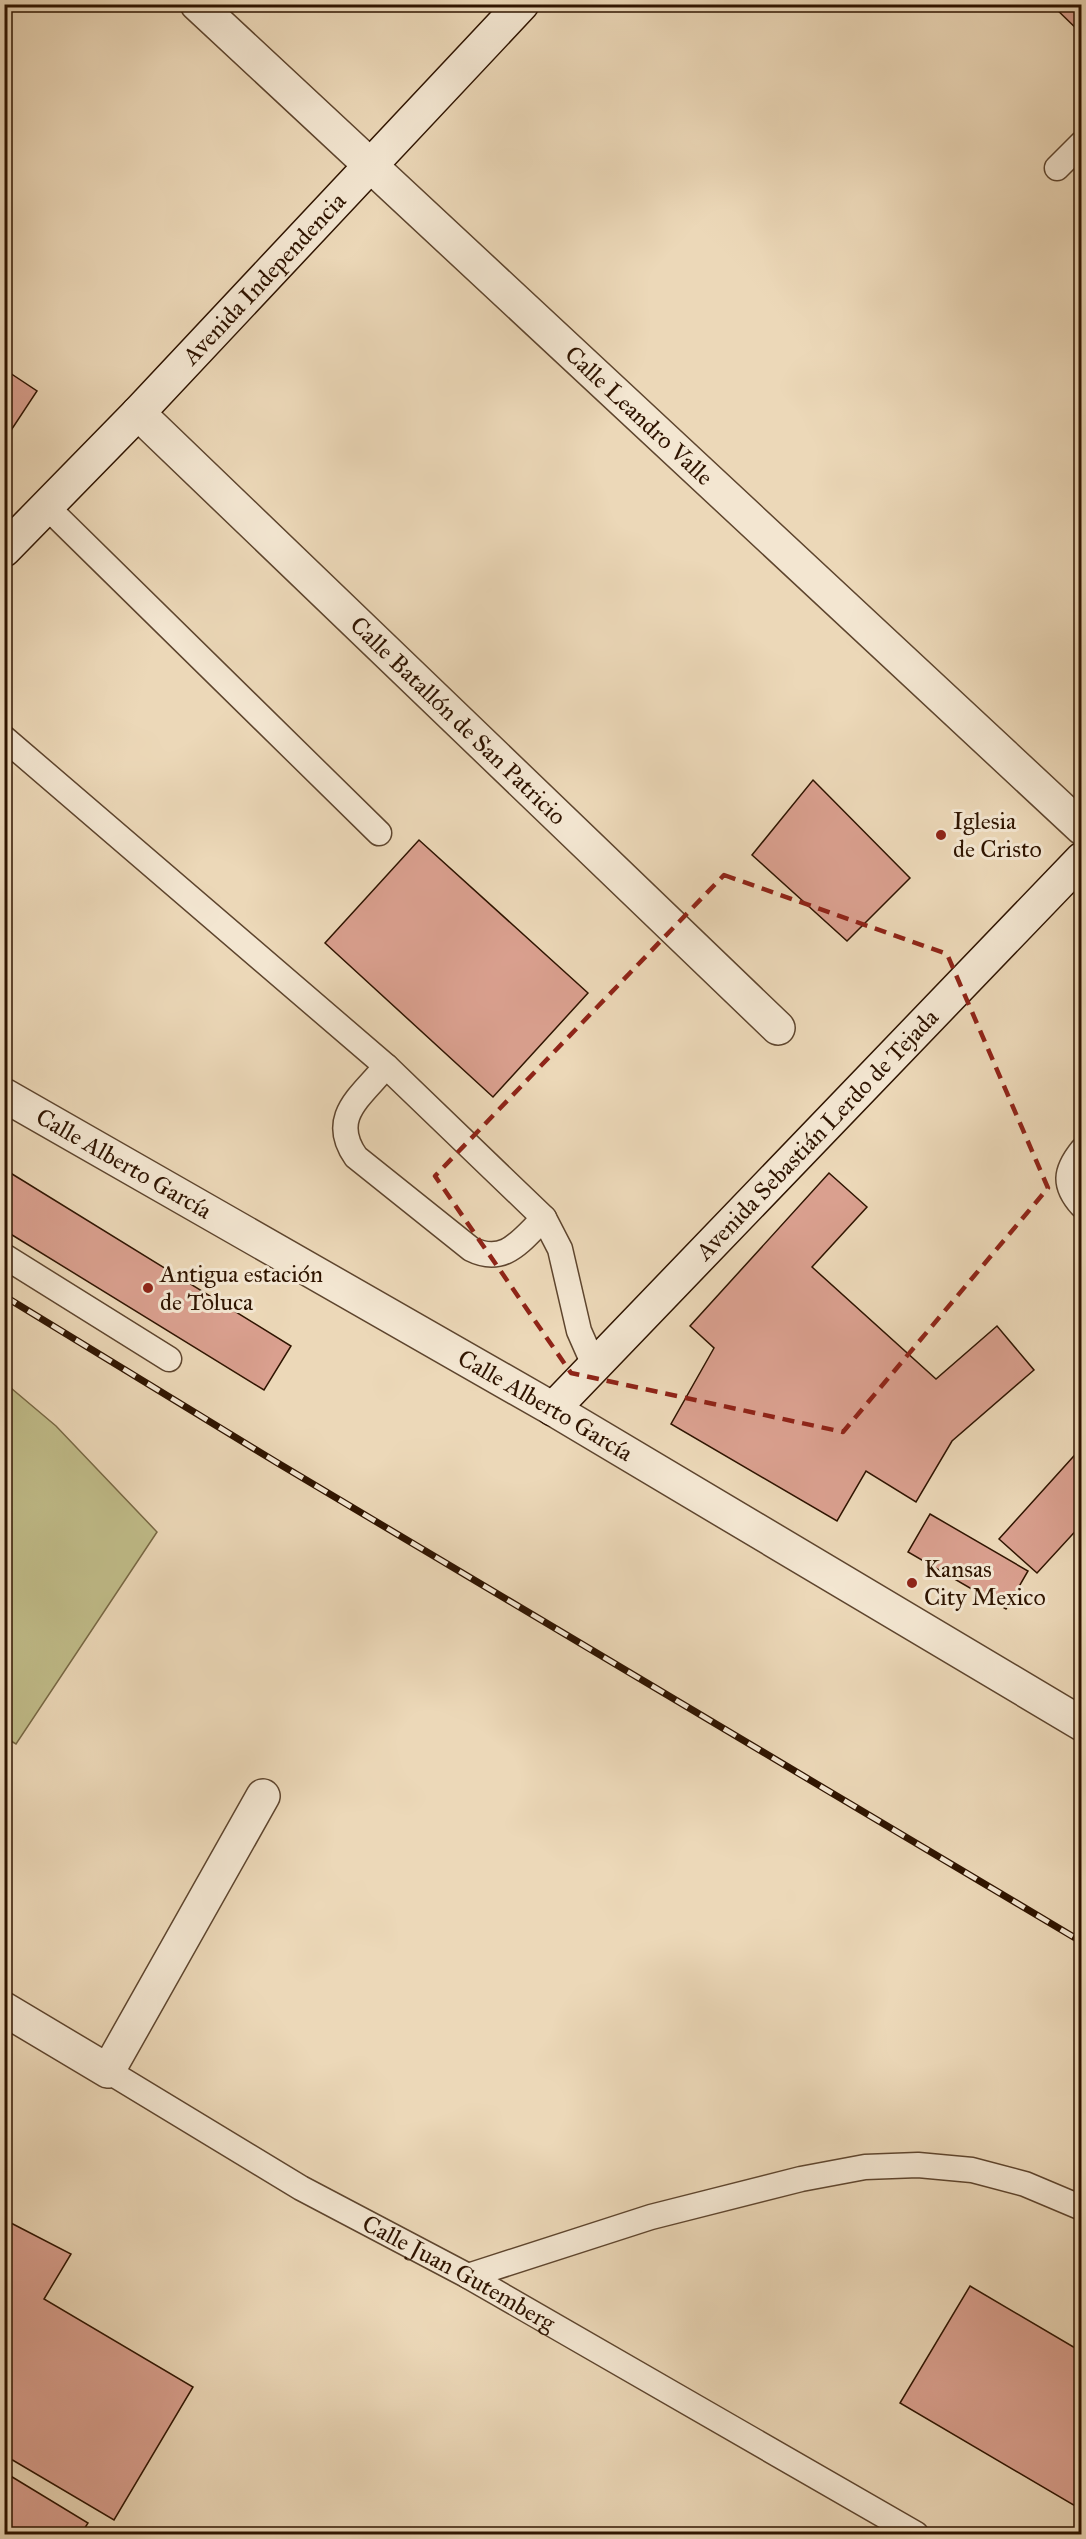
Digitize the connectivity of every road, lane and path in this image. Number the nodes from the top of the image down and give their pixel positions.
1 (197, 4) edge
2 (522, 4) edge
3 (1082, 143) edge
4 (371, 166) junction
5 (1057, 168) dead end
6 (138, 413) junction
7 (47, 507) junction
8 (4, 550) edge
9 (4, 738) edge
10 (1082, 828) edge
11 (379, 833) dead end
12 (1082, 859) edge
13 (778, 1028) dead end
14 (386, 1066) junction
15 (4, 1095) edge
16 (1082, 1150) edge
17 (1082, 1206) edge
18 (544, 1218) junction
19 (4, 1256) edge
20 (169, 1359) dead end
21 (594, 1365) junction
22 (553, 1409) junction
23 (1082, 1724) edge
24 (263, 1796) dead end
25 (4, 2009) edge
26 (108, 2071) junction
27 (1082, 2208) edge
28 (468, 2276) junction
29 (916, 2535) edge

1 - 4 street, Calle Leandro Valle
2 - 4 street, Avenida Independencia
3 - 5 lane
4 - 6 street, Avenida Independencia
4 - 10 street, Calle Leandro Valle
6 - 7 street, Avenida Independencia
6 - 13 street, Calle Batallón de San Patricio
7 - 8 street, Avenida Independencia
7 - 11 lane
9 - 14 lane
12 - 21 street, Avenida Sebastián Lerdo de Tejada
14 - 18 lane
14 - 18 lane
15 - 22 street, Calle Alberto García
16 - 17 lane
18 - 21 lane
19 - 20 lane
21 - 22 street, Avenida Sebastián Lerdo de Tejada
22 - 23 street, Calle Alberto García
24 - 26 street
25 - 26 street, Calle Juan Gutemberg
26 - 28 lane, Calle Juan Gutemberg
27 - 28 lane
28 - 29 lane, Calle Juan Gutemberg

